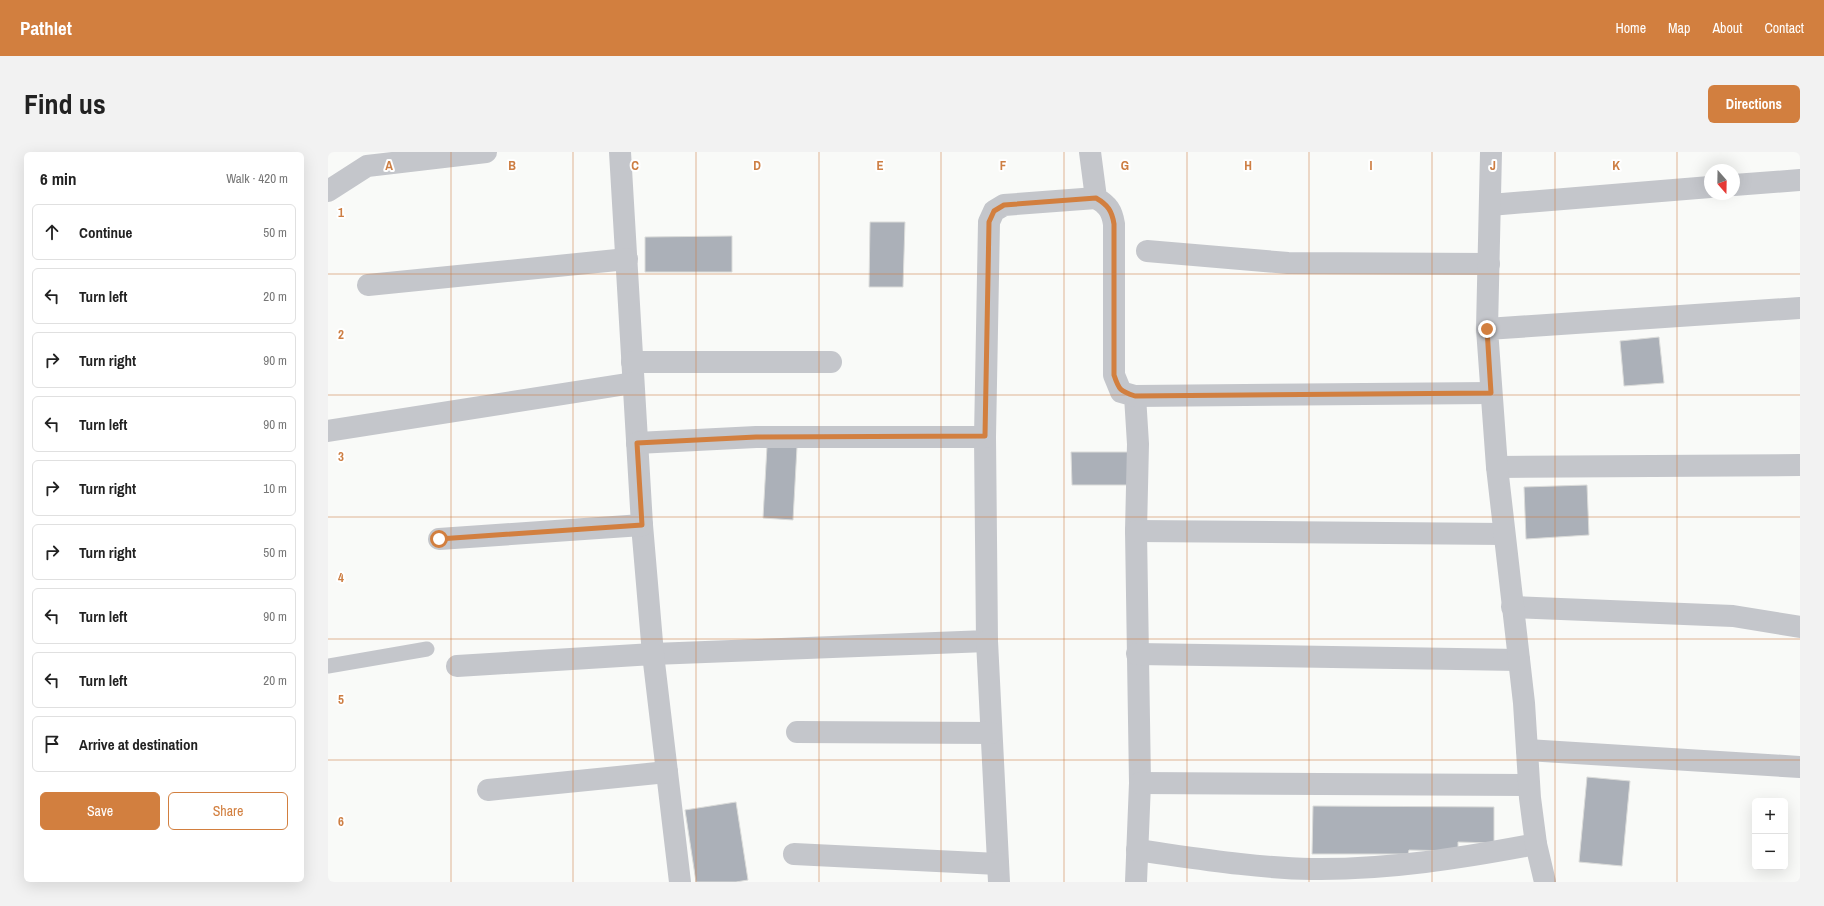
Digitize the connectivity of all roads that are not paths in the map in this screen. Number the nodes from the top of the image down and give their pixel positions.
1 (486, 152) edge
2 (620, 152) edge
3 (1090, 152) edge
4 (1491, 152) edge
5 (1800, 180) edge
6 (1740, 185) edge
7 (1704, 187) edge
8 (328, 190) edge
9 (1096, 198) junction
10 (1490, 205) junction
11 (1147, 250) dead end
12 (627, 259) junction
13 (1489, 264) junction
14 (368, 285) dead end
15 (1800, 308) edge
16 (1487, 329) junction
17 (831, 362) dead end
18 (633, 372) junction
19 (1491, 393) junction
20 (1135, 396) junction
21 (328, 431) edge
22 (985, 436) junction
23 (637, 443) junction
24 (1497, 466) junction
25 (1800, 466) edge
26 (642, 525) junction
27 (1136, 531) junction
28 (1504, 534) junction
29 (439, 539) dead end
30 (1512, 607) junction
31 (1800, 627) edge
32 (987, 641) junction
33 (427, 649) dead end
34 (653, 654) junction
35 (1137, 654) junction
36 (1519, 660) junction
37 (328, 666) edge
38 (456, 666) dead end
39 (797, 732) dead end
40 (992, 734) junction
41 (1527, 750) junction
42 (1800, 767) edge
43 (668, 772) junction
44 (1140, 783) junction
45 (1530, 785) junction
46 (488, 790) dead end
47 (1536, 844) junction
48 (1137, 850) junction
49 (794, 854) dead end
50 (998, 873) edge
51 (680, 882) edge
52 (1136, 882) edge
53 (1545, 882) edge

1 - 8 street
2 - 12 street
3 - 9 street
4 - 10 street
5 - 6 street
7 - 10 street
9 - 20 street
9 - 22 street
10 - 13 street
11 - 13 street
12 - 14 street
12 - 18 street
13 - 16 street
15 - 16 street
16 - 19 street
17 - 18 street
18 - 21 street
18 - 23 street
19 - 20 street
19 - 24 street
20 - 27 street
22 - 23 street
22 - 32 street
23 - 26 street
24 - 25 street
24 - 28 street
26 - 29 street
26 - 34 street
27 - 28 street
27 - 35 street
28 - 30 street
30 - 31 street
30 - 36 street
32 - 34 street
32 - 40 street
33 - 37 lane
34 - 38 street
34 - 43 street
35 - 36 street
35 - 44 street
36 - 41 street
39 - 40 street
40 - 50 street
41 - 42 street
41 - 45 street
43 - 46 street
43 - 51 street
44 - 45 street
44 - 48 street
45 - 47 street
47 - 48 street
47 - 53 street
48 - 52 street
49 - 50 street

